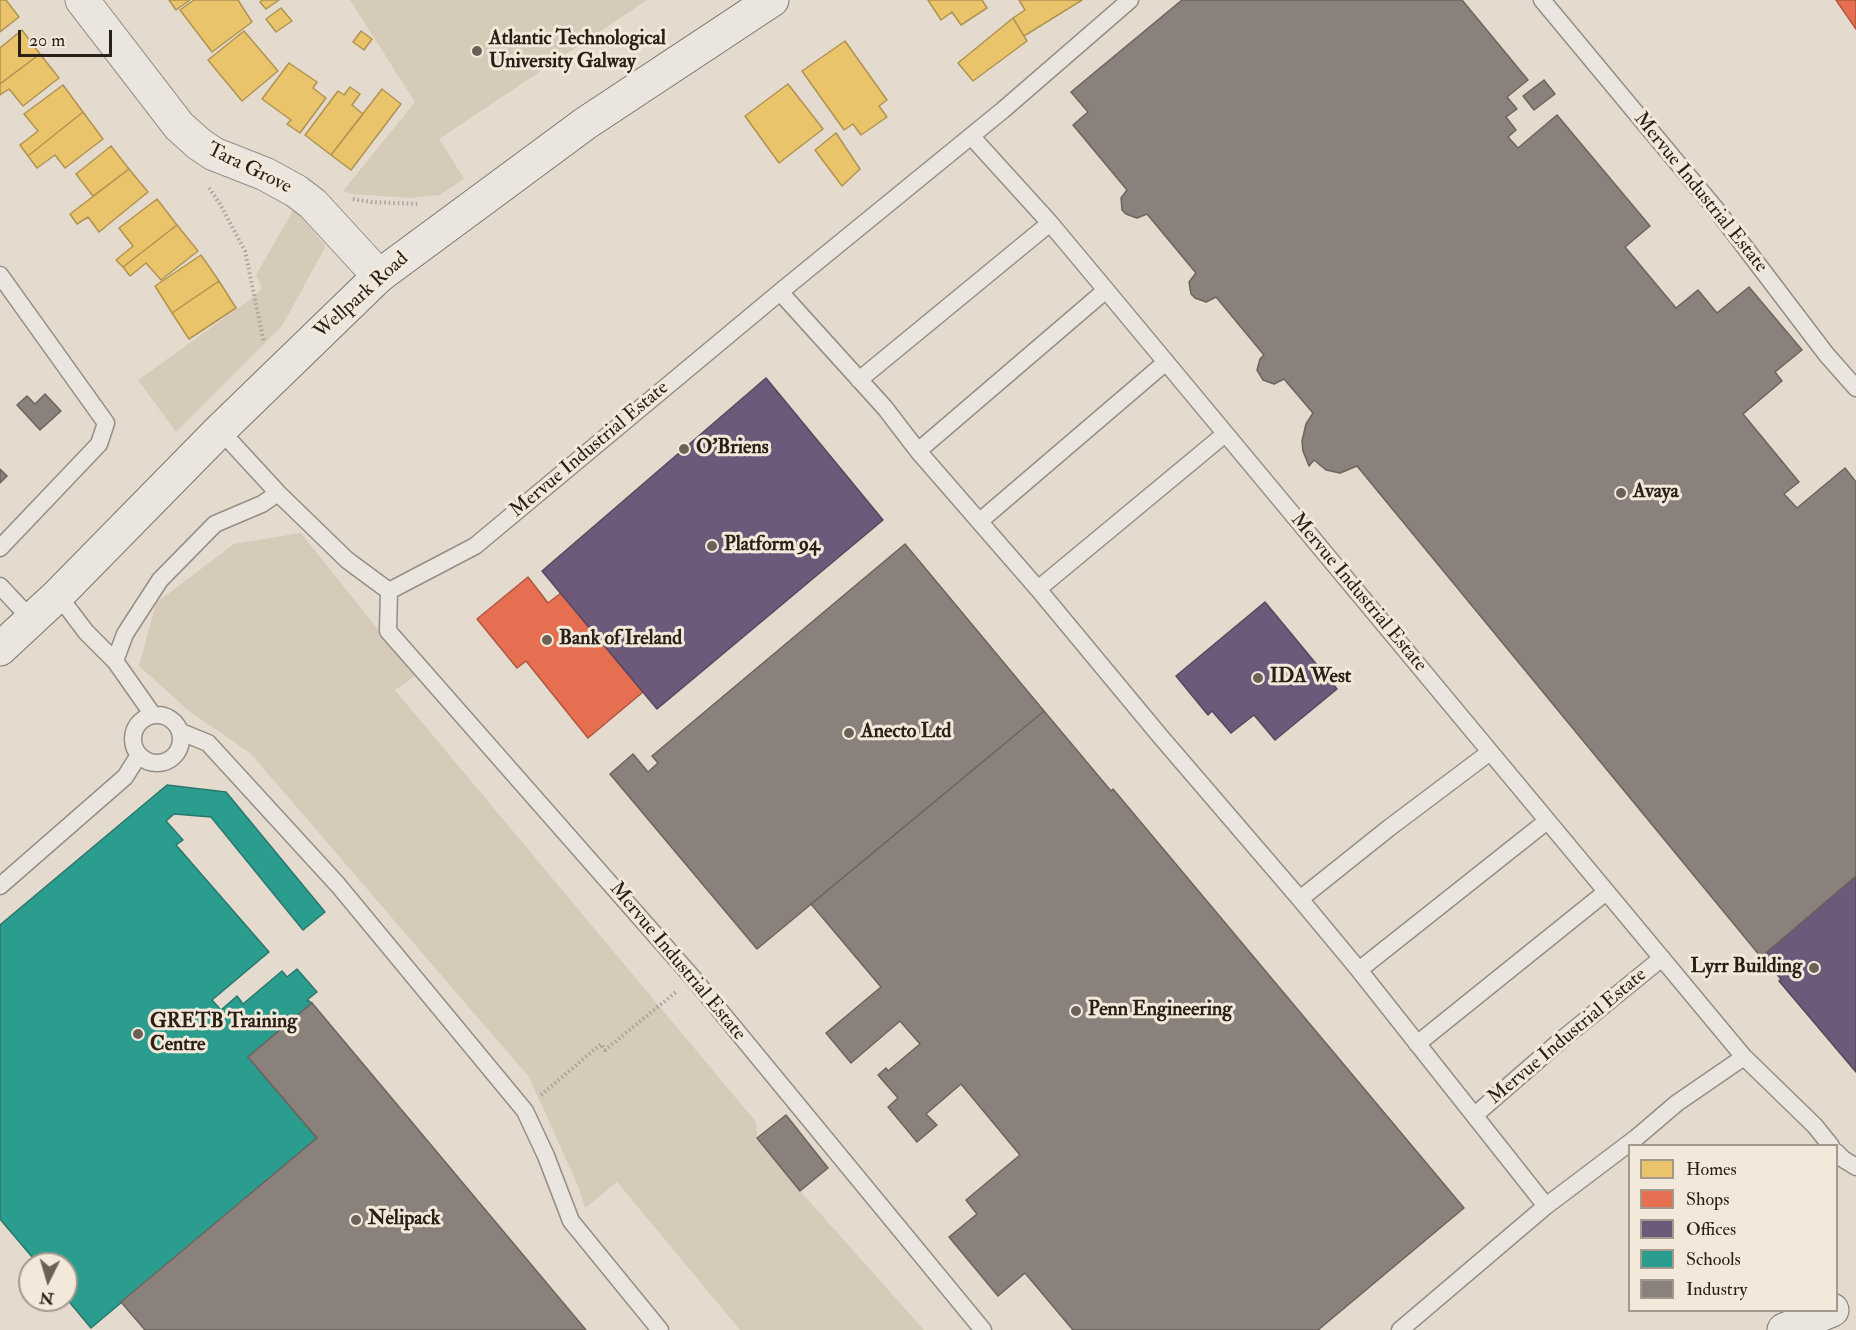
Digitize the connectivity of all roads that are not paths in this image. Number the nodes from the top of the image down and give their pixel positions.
1 (82, 0) edge
2 (772, 0) edge
3 (1130, 0) edge
4 (1542, 0) edge
5 (971, 136) junction
6 (1050, 223) junction
7 (0, 275) edge
8 (379, 276) junction
9 (1106, 290) junction
10 (780, 292) junction
11 (1166, 362) junction
12 (859, 380) junction
13 (1856, 388) edge
14 (220, 430) junction
15 (1225, 434) junction
16 (918, 451) junction
17 (278, 493) junction
18 (980, 521) junction
19 (0, 548) edge
20 (0, 586) edge
21 (1038, 589) junction
22 (389, 591) junction
23 (58, 595) junction
24 (32, 620) junction
25 (0, 649) edge
26 (114, 661) junction
27 (153, 715) junction
28 (181, 732) junction
29 (1490, 752) junction
30 (139, 755) junction
31 (1547, 821) junction
32 (0, 886) edge
33 (1605, 892) junction
34 (1300, 899) junction
35 (1662, 958) junction
36 (1359, 970) junction
37 (1417, 1044) junction
38 (1744, 1057) junction
39 (1475, 1115) junction
40 (1628, 1144) edge
41 (1628, 1144) edge
42 (1829, 1144) edge
43 (1838, 1154) edge
44 (1856, 1167) edge
45 (1546, 1206) junction
46 (1856, 1301) edge
47 (1838, 1308) edge
48 (1829, 1312) edge
49 (660, 1330) edge
50 (983, 1330) edge
51 (1400, 1330) edge
52 (1784, 1330) edge

1 - 8 main road, Tara Grove
2 - 8 main road, Wellpark Road
3 - 5 lane, Mervue Industrial Estate
4 - 13 lane, Mervue Industrial Estate
5 - 6 lane, Mervue Industrial Estate
5 - 10 lane, Mervue Industrial Estate
6 - 9 lane, Mervue Industrial Estate
6 - 12 lane
7 - 19 lane
8 - 14 main road, Wellpark Road
9 - 11 lane, Mervue Industrial Estate
9 - 16 lane
10 - 12 lane, Mervue Industrial Estate
10 - 22 lane, Mervue Industrial Estate
11 - 15 lane, Mervue Industrial Estate
11 - 18 lane
12 - 16 lane, Mervue Industrial Estate
14 - 17 lane
14 - 23 main road, Wellpark Road
15 - 21 lane
15 - 29 lane, Mervue Industrial Estate
16 - 18 lane, Mervue Industrial Estate
17 - 22 lane
17 - 26 lane
18 - 21 lane, Mervue Industrial Estate
20 - 24 lane
21 - 34 lane, Mervue Industrial Estate
22 - 50 lane, Mervue Industrial Estate
23 - 24 main road, Wellpark Road
23 - 26 lane
24 - 25 main road, Wellpark Road
26 - 27 lane
27 - 28 lane
27 - 30 lane
28 - 30 lane
28 - 49 lane
29 - 31 lane, Mervue Industrial Estate
29 - 34 lane
30 - 32 lane
31 - 33 lane, Mervue Industrial Estate
31 - 36 lane
33 - 35 lane, Mervue Industrial Estate
33 - 37 lane
34 - 36 lane, Mervue Industrial Estate
35 - 38 lane, Mervue Industrial Estate
35 - 39 lane, Mervue Industrial Estate
36 - 37 lane, Mervue Industrial Estate
37 - 39 lane, Mervue Industrial Estate
38 - 40 lane
38 - 42 lane, Mervue Industrial Estate
39 - 45 lane, Mervue Industrial Estate
41 - 45 lane
43 - 44 lane
45 - 51 lane
46 - 47 main road
48 - 52 main road

